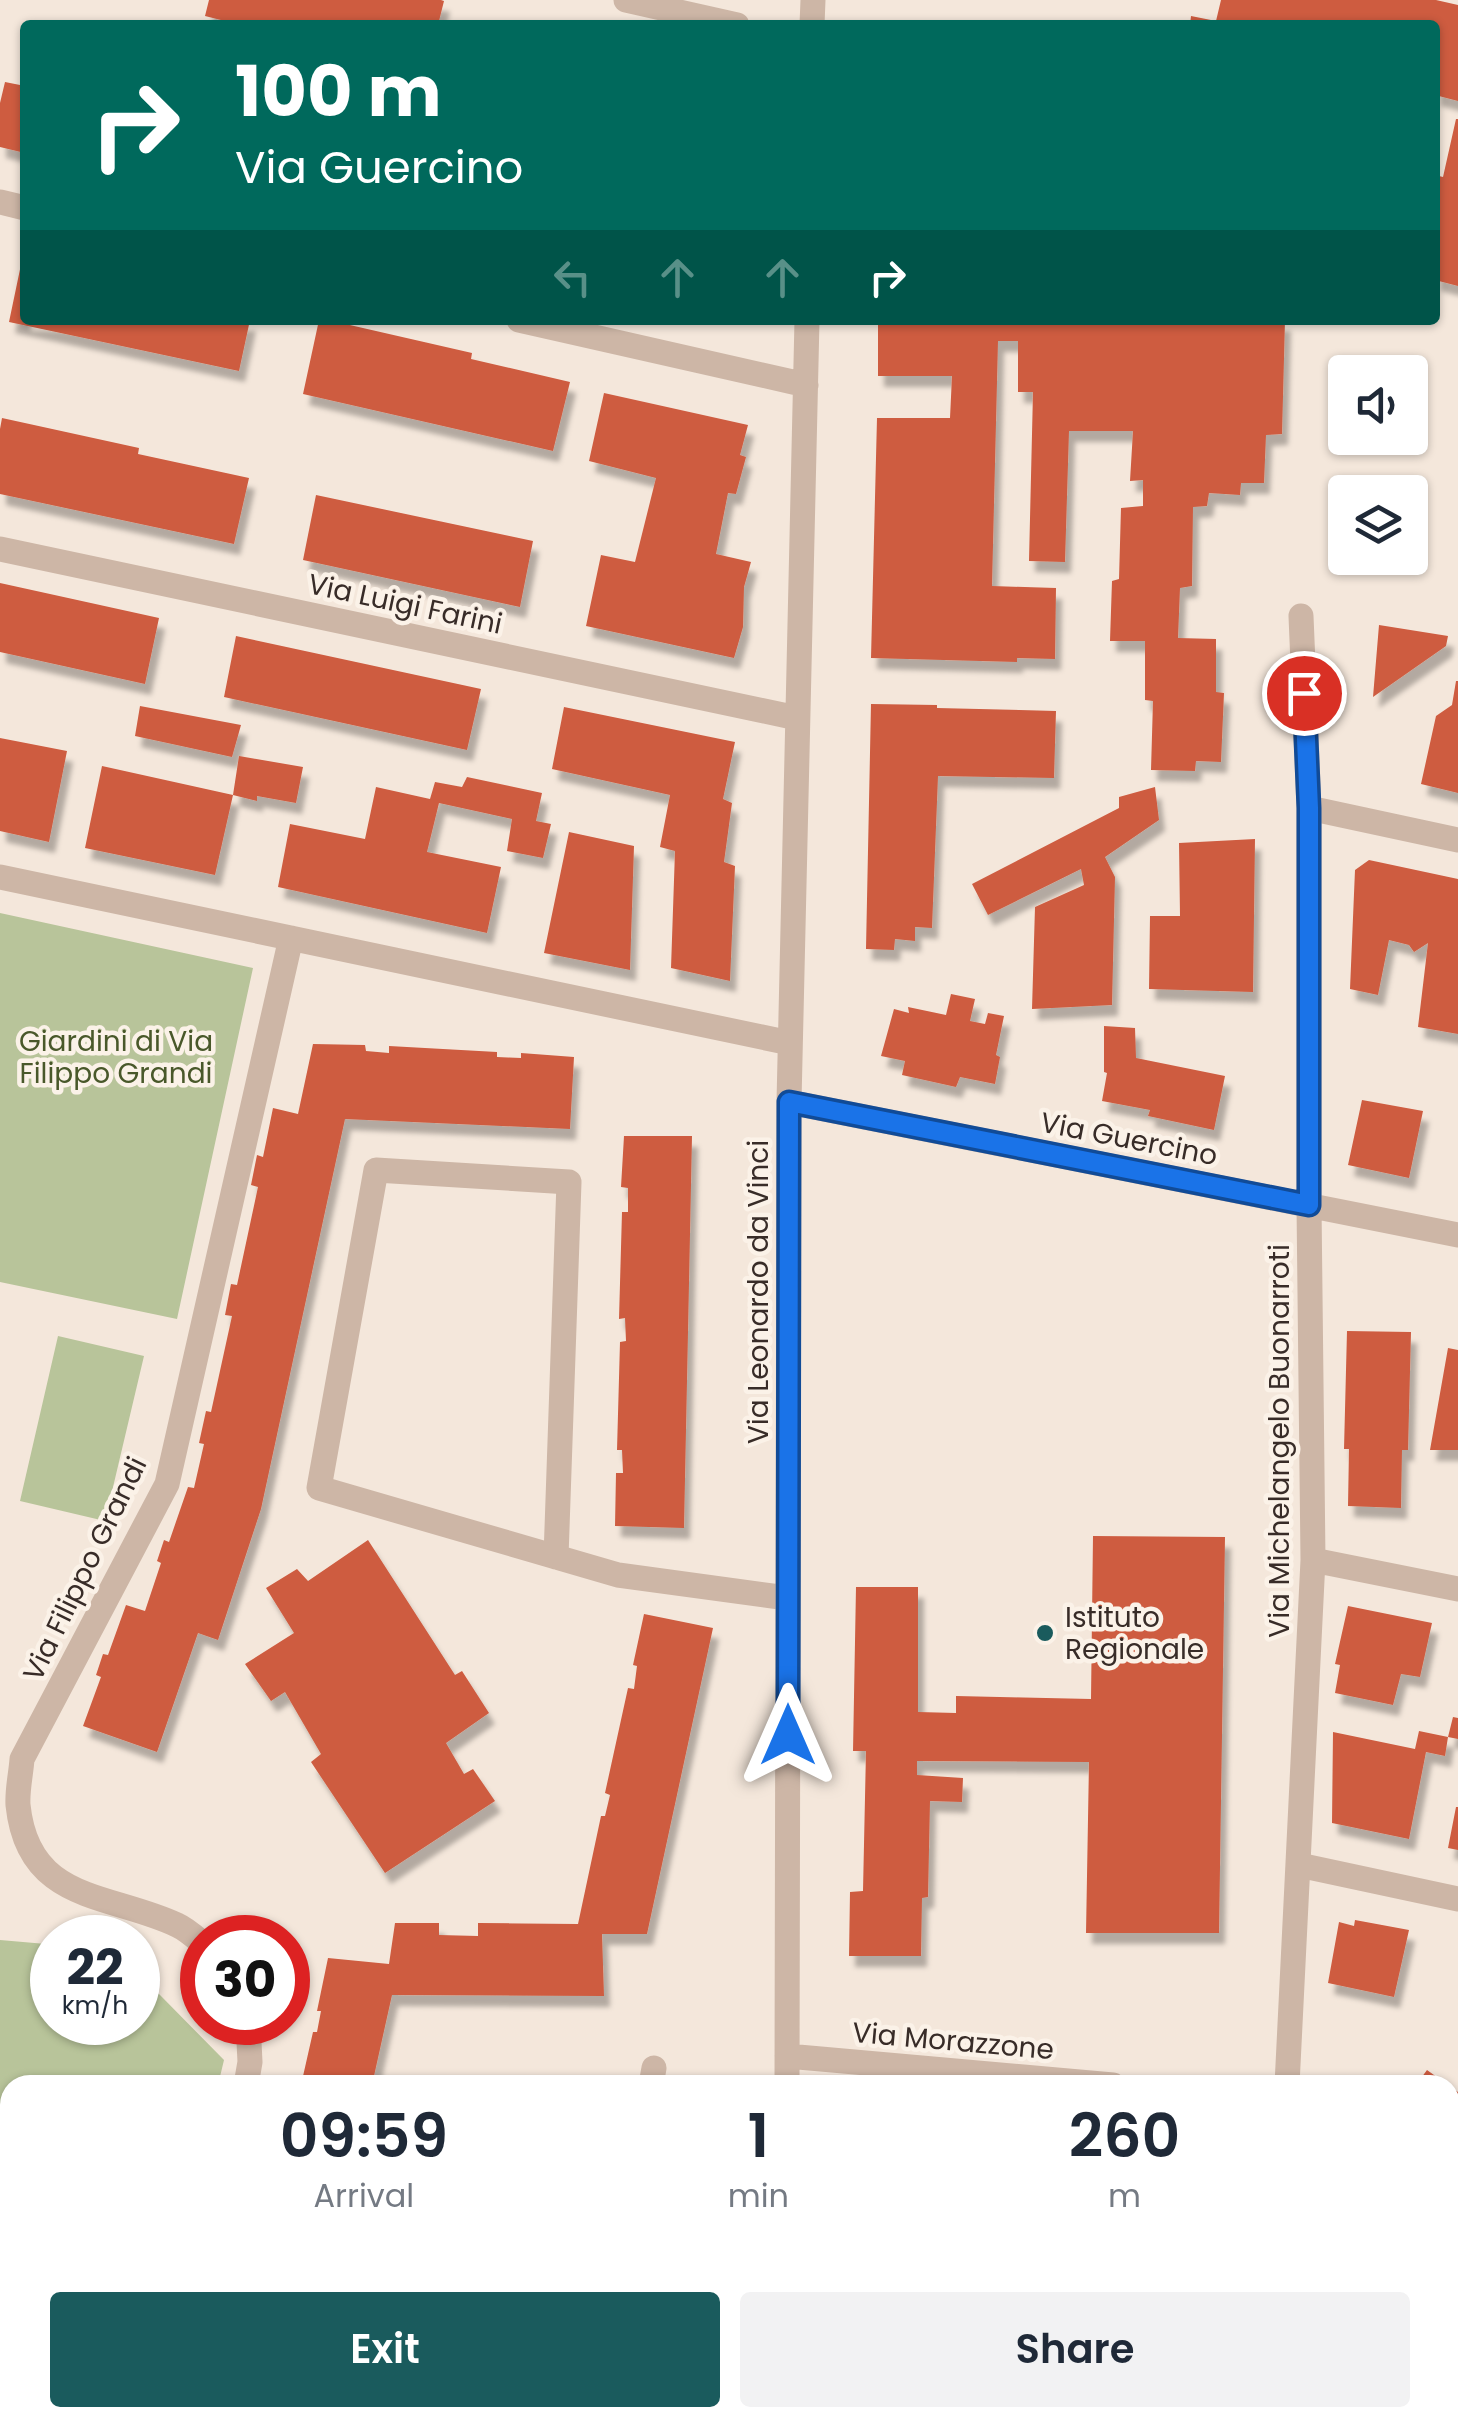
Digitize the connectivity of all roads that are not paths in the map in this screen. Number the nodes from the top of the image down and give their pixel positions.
1 (626, 0) edge
2 (715, 20) edge
3 (542, 325) edge
4 (807, 325) edge
5 (806, 385) junction
6 (0, 549) edge
7 (1301, 616) dead end
8 (797, 718) junction
9 (1309, 808) junction
10 (1458, 840) edge
11 (0, 877) edge
12 (290, 938) junction
13 (790, 1044) junction
14 (789, 1102) junction
15 (1309, 1205) junction
16 (1458, 1235) edge
17 (556, 1556) junction
18 (1313, 1560) junction
19 (1458, 1589) edge
20 (787, 1598) junction
21 (1299, 1866) junction
22 (1458, 1899) edge
23 (180, 1926) edge
24 (249, 2045) edge
25 (787, 2056) junction
26 (248, 2075) edge
27 (787, 2075) edge
28 (1001, 2075) edge
29 (1288, 2075) edge

1 - 2 street
3 - 5 street
4 - 5 street, Via Leonardo da Vinci
5 - 8 street, Via Leonardo da Vinci
6 - 8 street, Via Luigi Farini
7 - 9 street, Via Michelangelo Buonarroti
8 - 13 street, Via Leonardo da Vinci
9 - 10 street
9 - 15 street, Via Michelangelo Buonarroti
11 - 12 street
12 - 13 street
12 - 23 street, Via Filippo Grandi
13 - 14 street, Via Leonardo da Vinci
14 - 15 street, Via Guercino
14 - 20 street, Via Leonardo da Vinci
15 - 16 street, Via Guercino
15 - 18 street, Via Michelangelo Buonarroti
17 - 17 street
17 - 20 street
18 - 19 street
18 - 21 street, Via Michelangelo Buonarroti
20 - 25 street, Via Leonardo da Vinci
21 - 22 street
21 - 29 street, Via Michelangelo Buonarroti
24 - 26 street
25 - 27 street, Via Leonardo da Vinci
25 - 28 street, Via Morazzone

